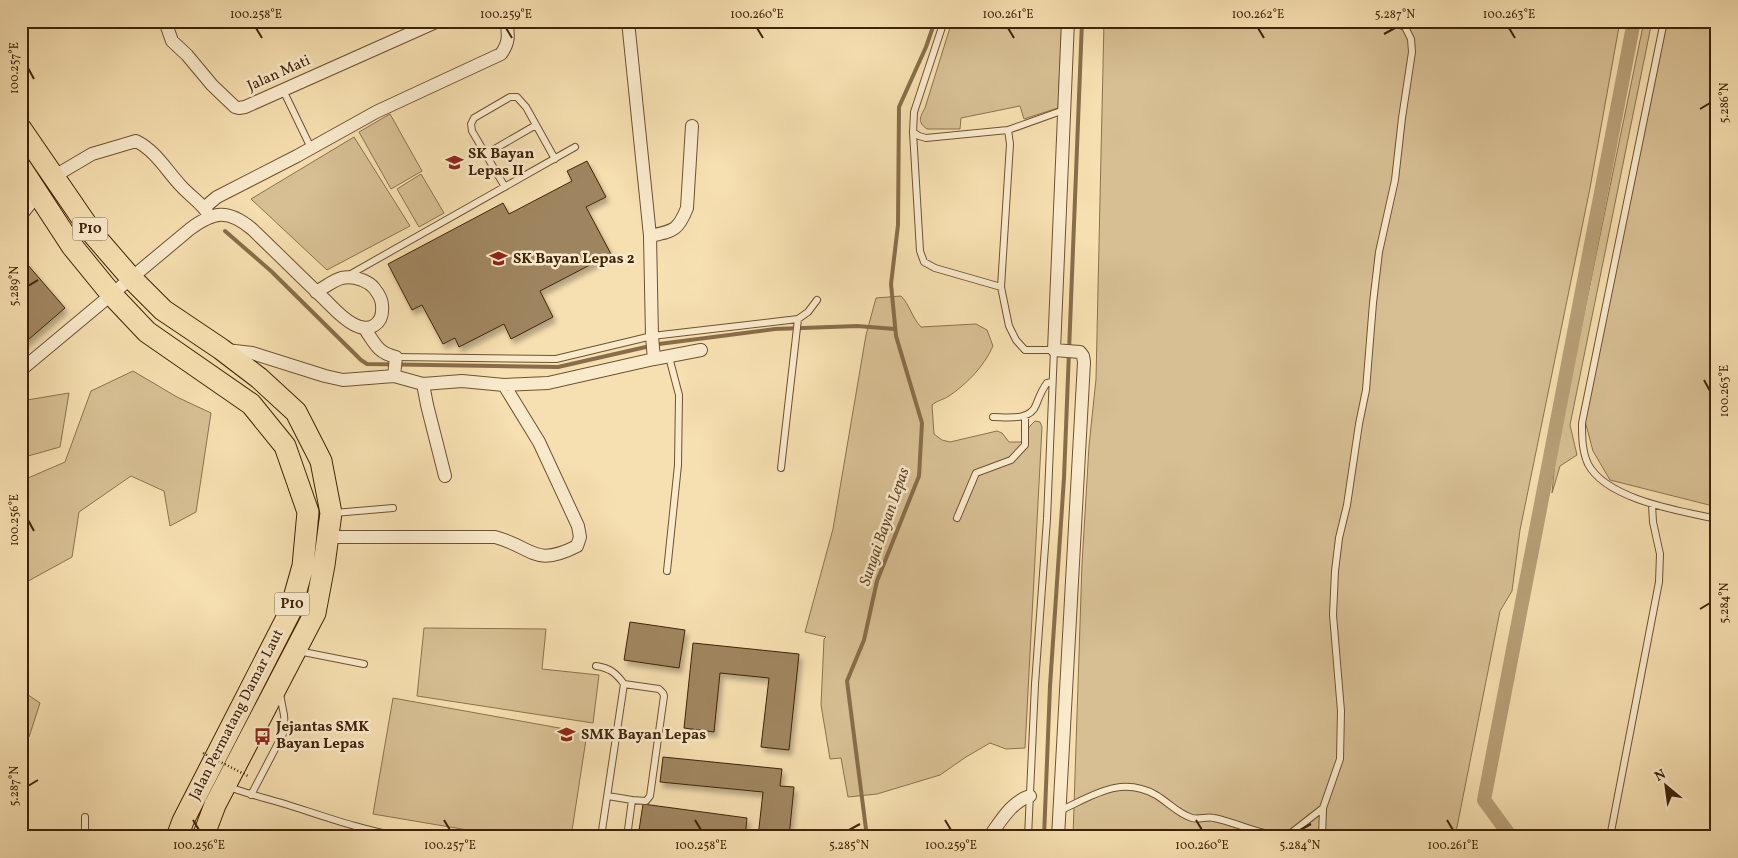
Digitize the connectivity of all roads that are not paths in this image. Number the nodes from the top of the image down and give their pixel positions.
1 (166, 21) edge
2 (438, 21) edge
3 (506, 21) edge
4 (628, 21) edge
5 (944, 21) edge
6 (1068, 21) edge
7 (1392, 21) edge
8 (1664, 21) edge
9 (283, 90) junction
10 (1065, 110) junction
11 (536, 125) junction
12 (692, 126) dead end
13 (21, 129) edge
14 (1008, 130) junction
15 (914, 132) junction
16 (575, 147) dead end
17 (311, 148) junction
18 (486, 154) junction
19 (555, 159) junction
20 (21, 168) edge
21 (53, 177) junction
22 (505, 187) junction
23 (38, 194) junction
24 (208, 212) junction
25 (21, 215) edge
26 (650, 236) junction
27 (348, 275) junction
28 (131, 278) junction
29 (1001, 287) junction
30 (316, 292) junction
31 (112, 295) junction
32 (817, 300) dead end
33 (798, 319) junction
34 (365, 329) junction
35 (652, 338) junction
36 (221, 350) junction
37 (701, 350) dead end
38 (1056, 350) junction
39 (654, 356) junction
40 (669, 357) junction
41 (395, 366) junction
42 (21, 370) edge
43 (1052, 382) junction
44 (423, 384) junction
45 (504, 385) junction
46 (1025, 416) junction
47 (993, 417) dead end
48 (781, 468) dead end
49 (445, 476) dead end
50 (1652, 505) junction
51 (393, 508) dead end
52 (331, 514) junction
53 (957, 518) dead end
54 (1717, 519) edge
55 (328, 537) junction
56 (667, 571) dead end
57 (295, 650) junction
58 (364, 664) dead end
59 (596, 666) dead end
60 (624, 684) junction
61 (278, 686) junction
62 (226, 785) junction
63 (251, 795) junction
64 (608, 796) junction
65 (1030, 796) junction
66 (632, 800) junction
67 (1324, 808) junction
68 (1059, 811) junction
69 (85, 817) dead end
70 (88, 837) edge
71 (177, 837) edge
72 (203, 837) edge
73 (402, 837) edge
74 (601, 837) edge
75 (627, 837) edge
76 (989, 837) edge
77 (1028, 837) edge
78 (1058, 837) edge
79 (1285, 837) edge
80 (1322, 837) edge
81 (1610, 837) edge

1 - 9 street, Jalan Mati
2 - 9 street, Jalan Mati
3 - 17 street
4 - 26 street
5 - 15 lane
6 - 10 street
7 - 67 lane
8 - 50 lane
9 - 17 lane
10 - 14 lane
10 - 38 street
11 - 18 lane
11 - 18 lane
11 - 19 lane
12 - 26 street
13 - 21 highway, Jalan Permatang Damar Laut / P10
14 - 15 lane
14 - 29 lane
15 - 29 lane
16 - 19 lane
17 - 24 street
18 - 22 lane
19 - 22 lane
20 - 23 highway, Jalan Permatang Damar Laut / P10
21 - 24 street
21 - 28 highway, Jalan Permatang Damar Laut / P10
22 - 27 lane
23 - 25 street
23 - 31 highway, Jalan Permatang Damar Laut / P10
24 - 28 street
24 - 30 street
26 - 35 street
27 - 30 street
27 - 34 street
28 - 31 street
28 - 36 highway, Jalan Permatang Damar Laut / P10
29 - 38 lane
30 - 34 street
31 - 42 street
31 - 71 highway, Jalan Permatang Damar Laut / P10
32 - 33 lane
33 - 35 lane
33 - 48 lane
34 - 41 street
35 - 39 street
35 - 41 lane
36 - 41 street
36 - 52 highway, Jalan Permatang Damar Laut / P10
37 - 40 street
38 - 43 lane
38 - 68 street
39 - 40 street
39 - 45 street
40 - 56 lane
41 - 44 street
43 - 46 lane
43 - 65 lane
44 - 45 street
44 - 49 street
45 - 55 street
46 - 47 lane
46 - 53 lane
50 - 54 lane
50 - 81 lane
51 - 52 lane
52 - 55 highway, Jalan Permatang Damar Laut / P10
55 - 57 highway, Jalan Permatang Damar Laut / P10
57 - 58 lane
57 - 61 highway, Jalan Permatang Damar Laut / P10
59 - 60 lane
60 - 64 lane
60 - 66 lane
61 - 62 highway, Jalan Permatang Damar Laut / P10
61 - 63 lane
62 - 63 lane
62 - 72 highway, Jalan Permatang Damar Laut / P10
63 - 73 lane
64 - 66 lane
64 - 74 lane
65 - 76 street
65 - 77 lane
66 - 75 lane
67 - 79 lane
67 - 80 lane
68 - 78 street
68 - 79 lane
69 - 70 lane

